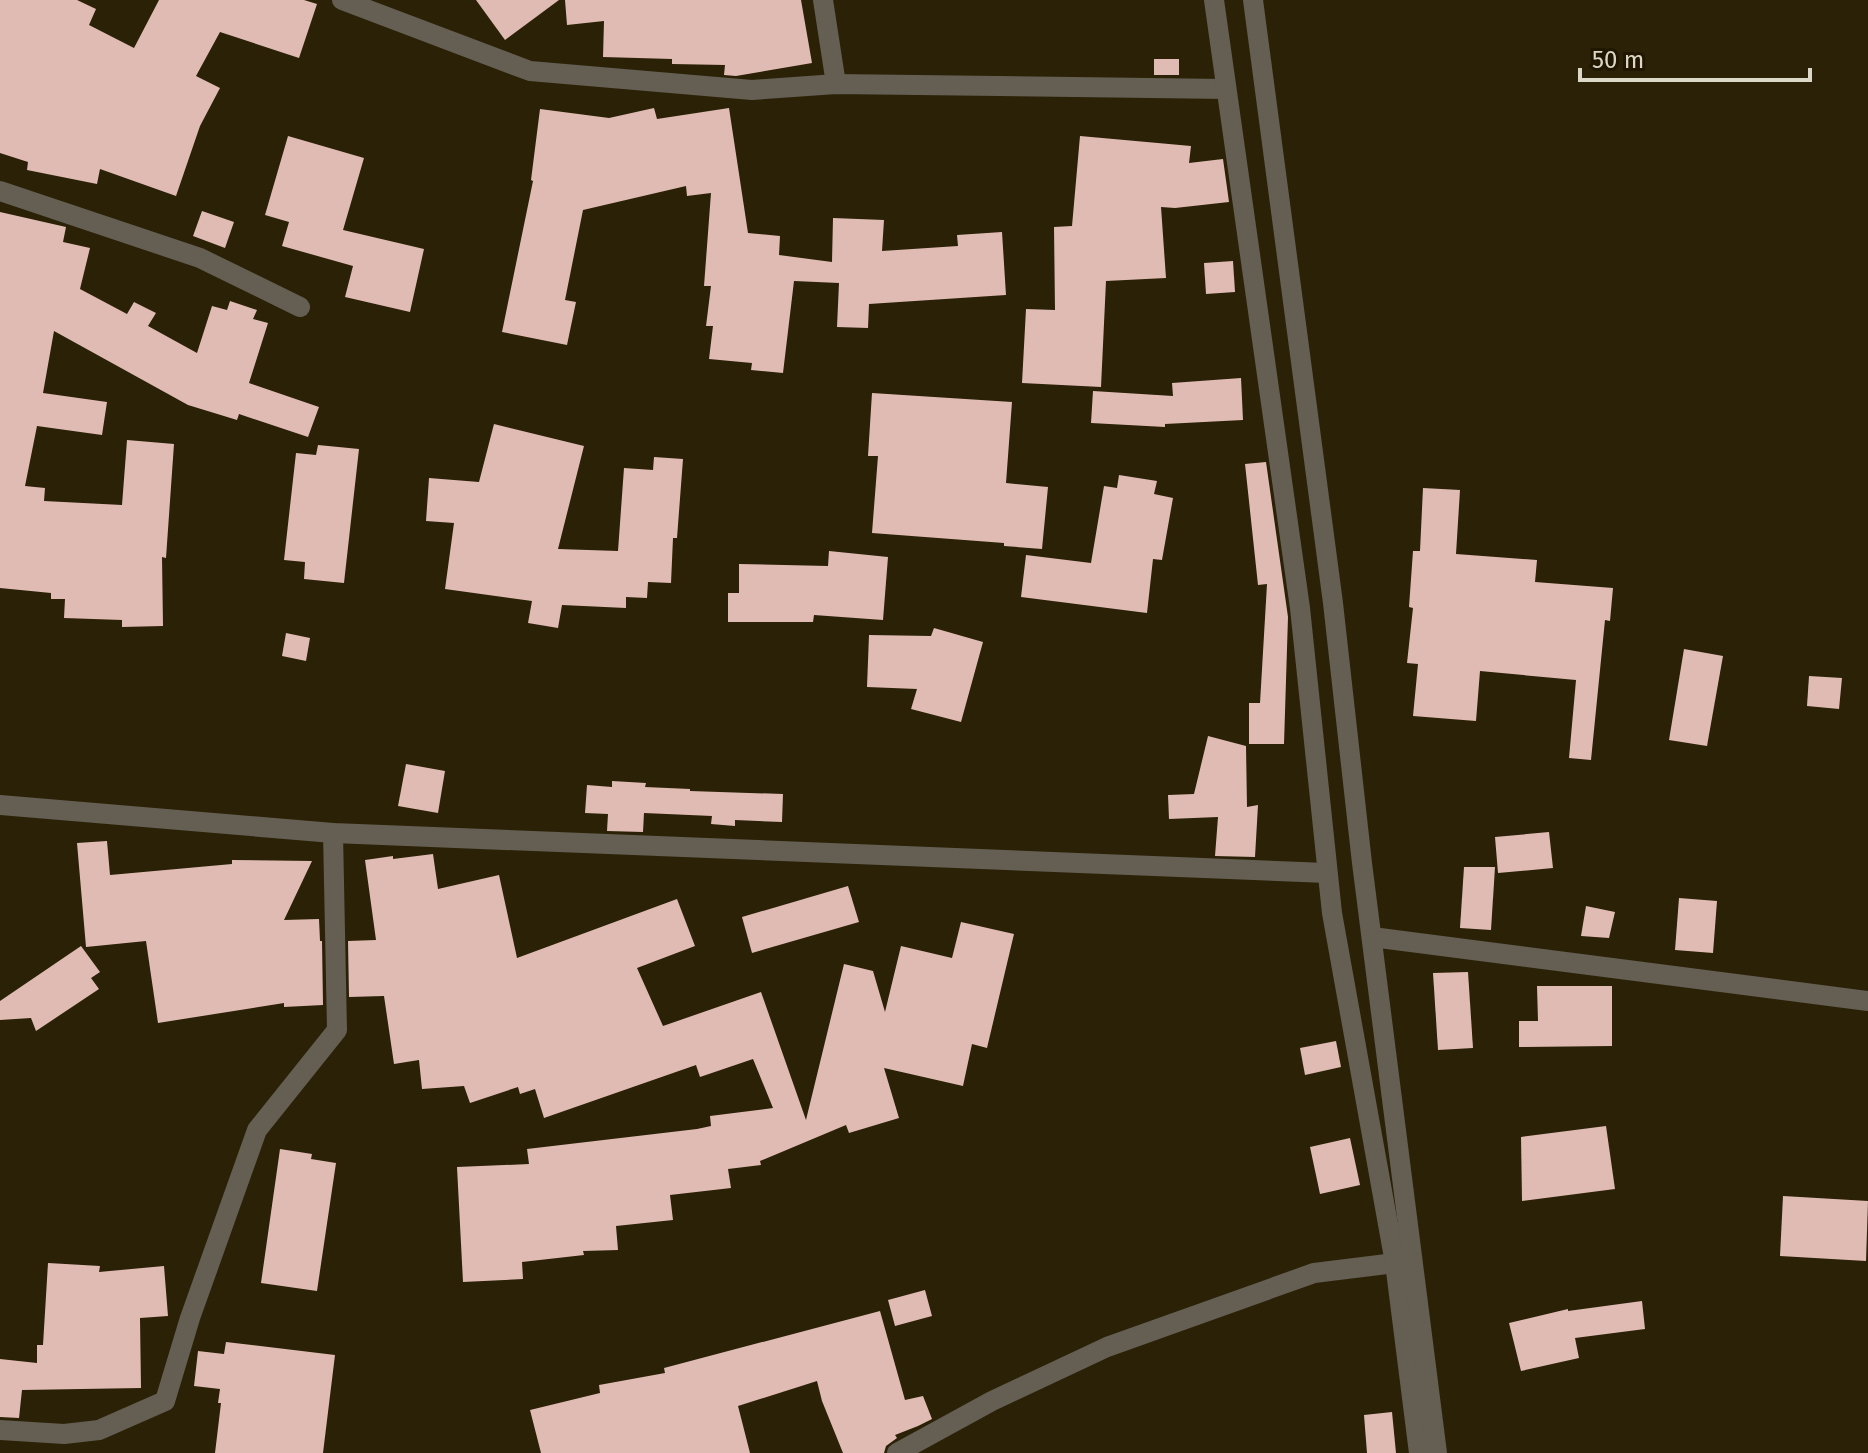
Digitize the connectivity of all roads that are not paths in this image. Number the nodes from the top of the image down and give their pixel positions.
1 (342, 0) edge
2 (823, 0) edge
3 (1214, 0) edge
4 (1253, 0) edge
5 (836, 84) junction
6 (1226, 89) junction
7 (0, 191) edge
8 (300, 307) dead end
9 (1333, 603) junction
10 (1300, 608) junction
11 (0, 805) edge
12 (333, 833) junction
13 (1327, 873) junction
14 (1372, 937) junction
15 (1868, 1001) edge
16 (1395, 1263) junction
17 (0, 1430) edge
18 (897, 1453) edge
19 (1419, 1453) edge
20 (1437, 1453) edge

1 - 5 street
2 - 5 street
3 - 6 street
4 - 9 street
5 - 6 street
6 - 10 street
7 - 8 street
9 - 10 street
9 - 14 street
10 - 13 street
11 - 12 street
12 - 13 street
12 - 17 street
13 - 16 street
14 - 15 street
14 - 20 street
16 - 18 street
16 - 19 street

